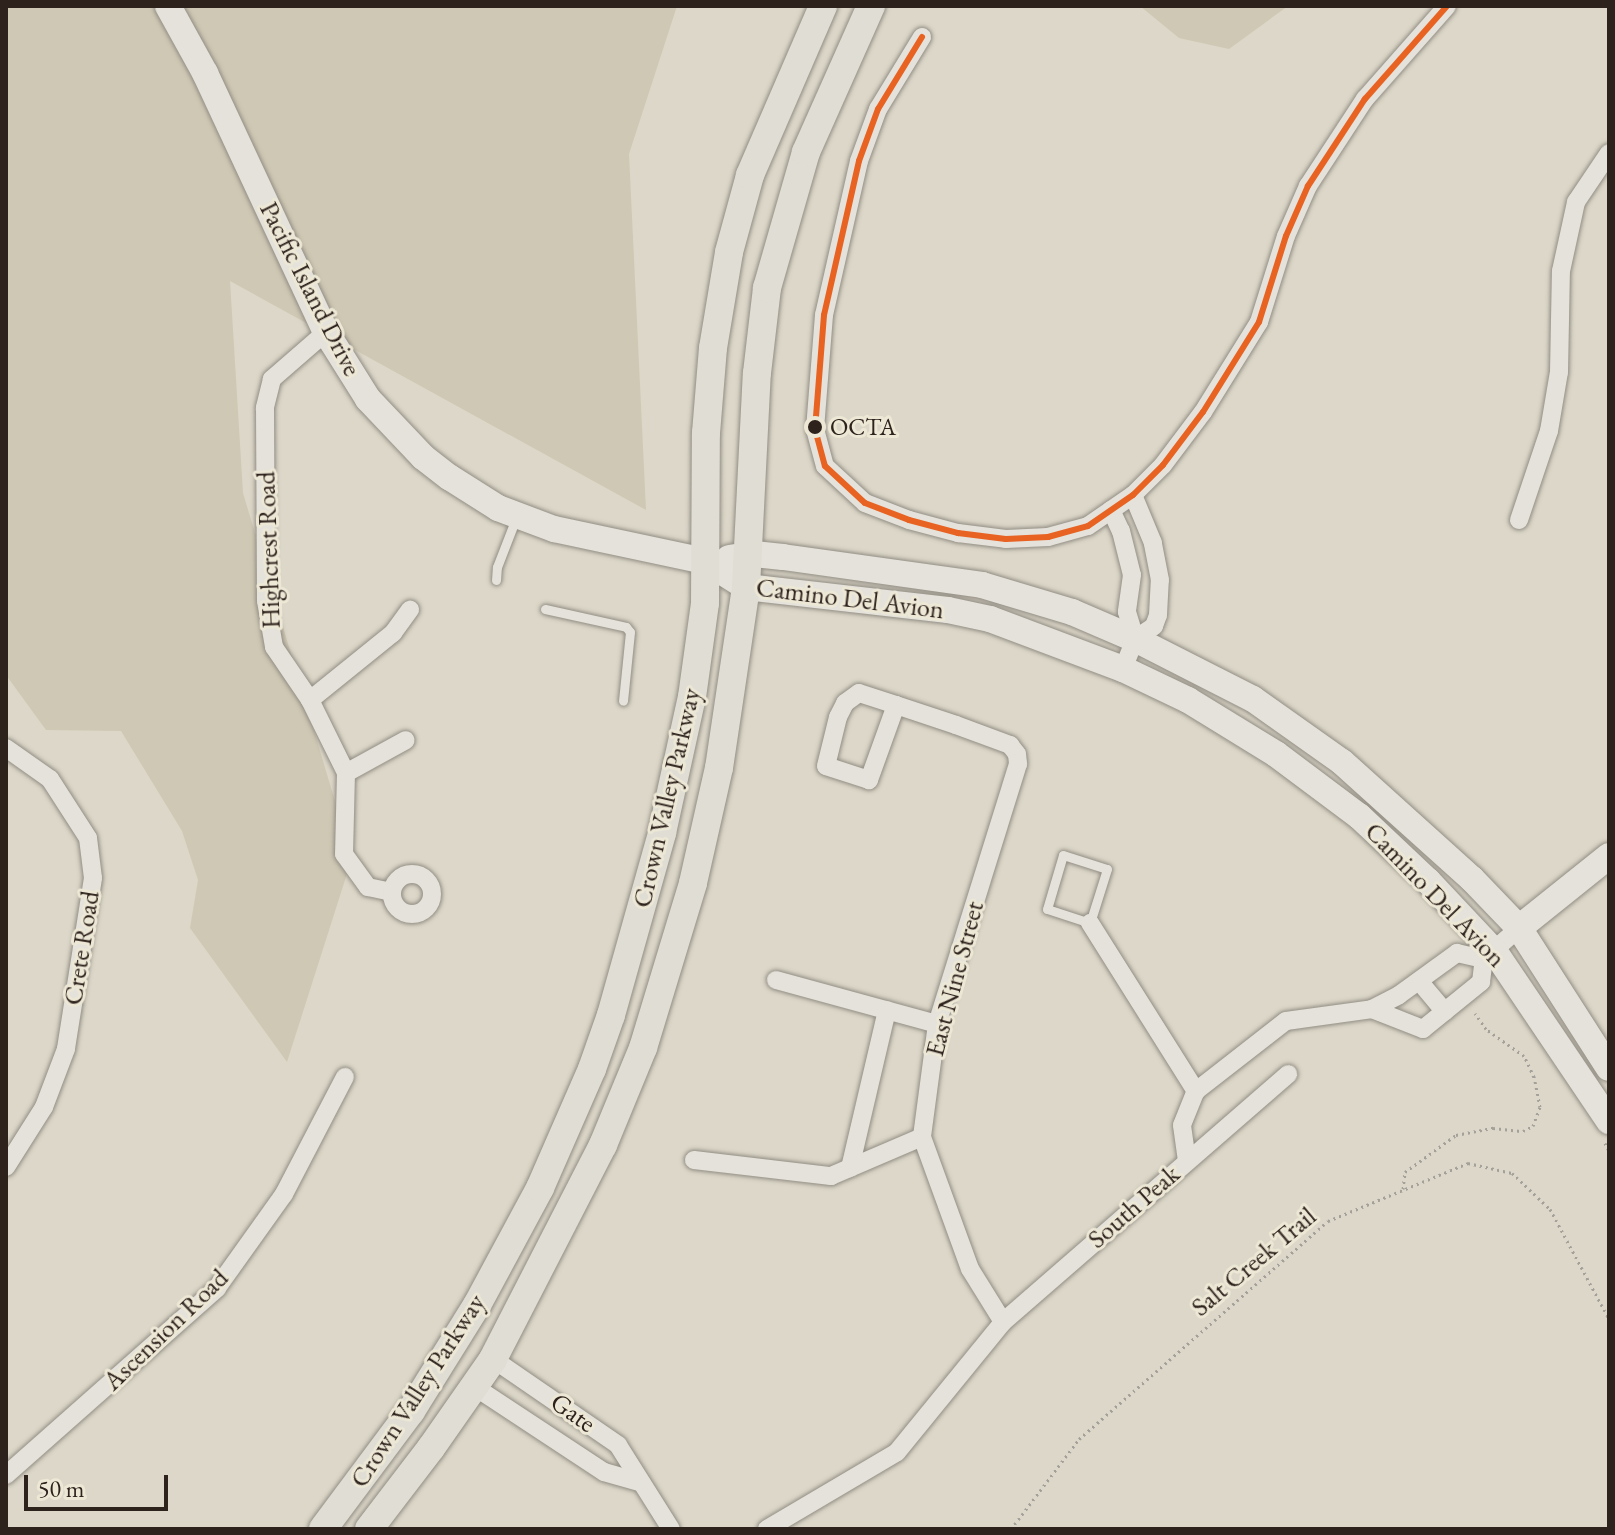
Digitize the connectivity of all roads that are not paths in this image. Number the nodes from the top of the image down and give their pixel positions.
1 (168, 6) edge
2 (823, 6) edge
3 (871, 6) edge
4 (1447, 6) edge
5 (922, 37) dead end
6 (1609, 153) edge
7 (326, 332) junction
8 (1133, 495) junction
9 (1111, 510) junction
10 (517, 515) junction
11 (1519, 520) dead end
12 (1153, 543) junction
13 (1126, 552) junction
14 (749, 555) junction
15 (705, 561) junction
16 (496, 580) dead end
17 (746, 587) junction
18 (545, 609) dead end
19 (410, 610) dead end
20 (1135, 639) junction
21 (1123, 669) junction
22 (310, 700) junction
23 (623, 701) dead end
24 (896, 705) junction
25 (406, 740) dead end
26 (6, 748) edge
27 (346, 773) junction
28 (1609, 856) edge
29 (391, 892) dead end
30 (1090, 923) junction
31 (1519, 928) junction
32 (1489, 956) junction
33 (776, 980) dead end
34 (1419, 981) junction
35 (1372, 1009) junction
36 (887, 1010) junction
37 (1445, 1012) junction
38 (937, 1024) junction
39 (1609, 1068) edge
40 (1288, 1074) dead end
41 (345, 1077) dead end
42 (1196, 1091) junction
43 (1605, 1128) edge
44 (922, 1137) junction
45 (694, 1160) dead end
46 (1187, 1161) junction
47 (6, 1167) edge
48 (850, 1168) junction
49 (1003, 1322) junction
50 (493, 1359) junction
51 (475, 1387) junction
52 (589, 1424) junction
53 (572, 1451) junction
54 (6, 1475) edge
55 (638, 1482) junction
56 (323, 1529) edge
57 (369, 1529) edge
58 (671, 1529) edge
59 (767, 1529) edge

1 - 7 main road, Pacific Island Drive
2 - 15 main road, Crown Valley Parkway
3 - 14 main road, Crown Valley Parkway
4 - 8 street
5 - 9 street
6 - 11 street
7 - 10 main road, Pacific Island Drive
7 - 22 street, Highcrest Road
8 - 9 street
8 - 12 street
9 - 13 street
10 - 15 main road, Pacific Island Drive
10 - 16 lane
12 - 13 street
12 - 20 street
13 - 20 street
14 - 15 main road, Camino Del Avion
14 - 17 main road, Crown Valley Parkway
14 - 20 main road, Camino Del Avion
15 - 17 main road, Camino Del Avion
15 - 56 main road, Crown Valley Parkway
17 - 21 main road, Camino Del Avion
17 - 50 main road, Crown Valley Parkway
18 - 23 lane
19 - 22 street
20 - 21 street
20 - 31 main road, Camino Del Avion
21 - 32 main road, Camino Del Avion
22 - 27 street, Highcrest Road
24 - 24 street, East Nine Street
24 - 38 street, East Nine Street
25 - 27 street
26 - 47 street, Crete Road
27 - 29 street, Highcrest Road
28 - 31 main road
30 - 30 lane
30 - 42 street
31 - 32 street
31 - 39 main road, Camino Del Avion
32 - 34 street
32 - 37 street
32 - 43 main road, Camino Del Avion
33 - 36 street
34 - 35 street
34 - 37 street
35 - 37 street
35 - 42 street
36 - 38 street
36 - 48 street
38 - 44 street, East Nine Street
40 - 46 street
41 - 54 street, Ascension Road
42 - 46 street, South Peak
44 - 48 street
44 - 49 street, East Nine Street
45 - 48 street
46 - 49 street, South Peak
49 - 59 street, South Peak
50 - 51 main road, Crown Valley Parkway
50 - 52 street, Gate
51 - 53 street, Gate
51 - 57 main road, Crown Valley Parkway
52 - 53 street
52 - 55 street, Gate
53 - 55 street, Gate
55 - 58 street, Gate

